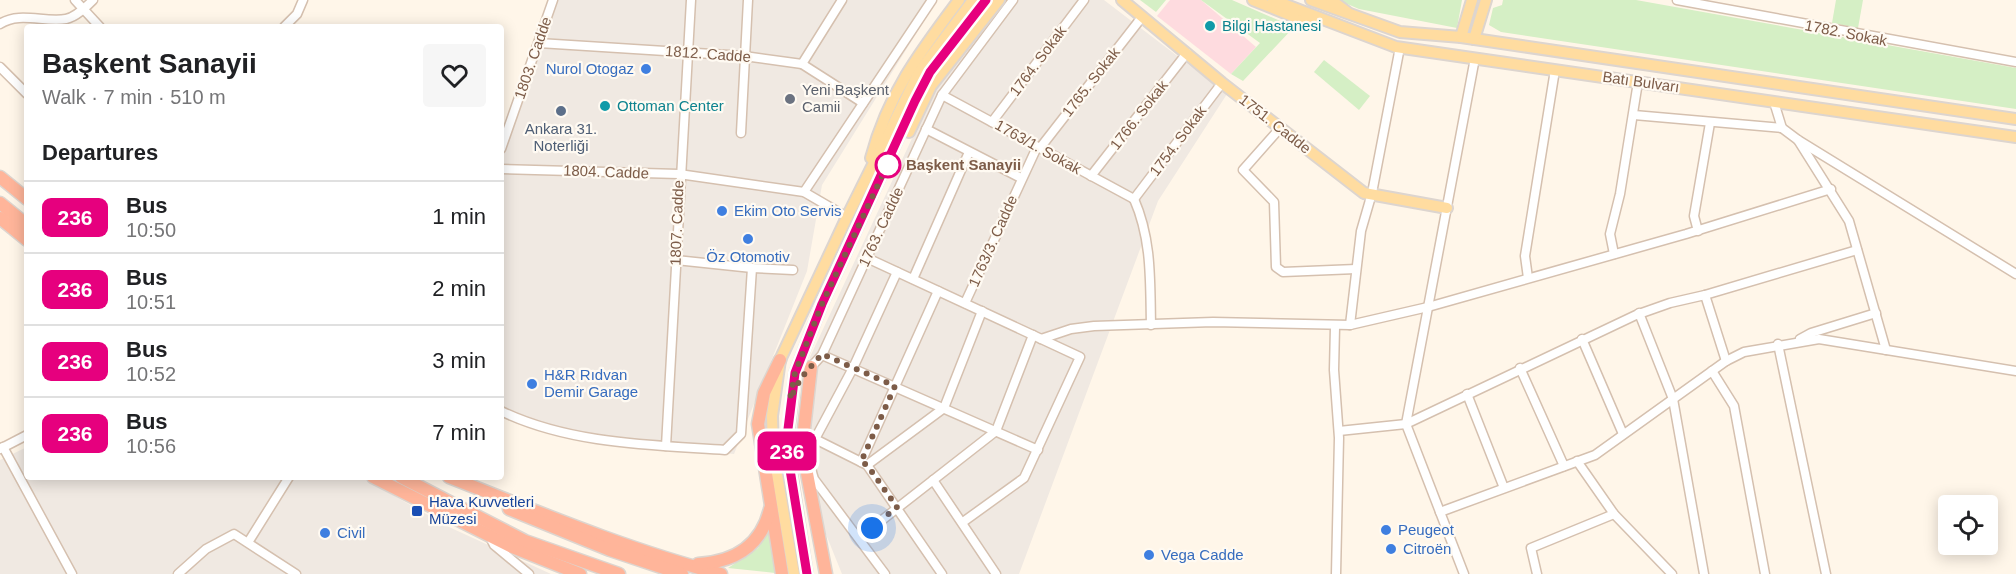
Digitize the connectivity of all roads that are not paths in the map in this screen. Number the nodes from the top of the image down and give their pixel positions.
1 (75, 0) edge
2 (93, 0) edge
3 (303, 0) edge
4 (553, 0) edge
5 (691, 0) edge
6 (748, 0) edge
7 (842, 0) edge
8 (932, 0) edge
9 (959, 0) edge
10 (973, 0) edge
11 (986, 0) edge
12 (999, 0) edge
13 (1013, 0) edge
14 (1084, 0) edge
15 (1122, 0) edge
16 (1253, 0) edge
17 (1273, 0) edge
18 (1311, 0) edge
19 (1331, 0) edge
20 (1472, 0) edge
21 (1486, 0) edge
22 (1677, 0) edge
23 (1729, 0) edge
24 (83, 10) junction
25 (1728, 10) junction
26 (1142, 17) junction
27 (1352, 17) junction
28 (1325, 21) junction
29 (0, 24) edge
30 (97, 24) edge
31 (287, 24) edge
32 (1461, 37) junction
33 (1474, 39) junction
34 (539, 43) junction
35 (1401, 47) junction
36 (690, 52) junction
37 (1187, 53) junction
38 (744, 56) junction
39 (1475, 58) junction
40 (2016, 62) edge
41 (801, 64) junction
42 (0, 68) edge
43 (1555, 70) junction
44 (1638, 82) junction
45 (1222, 83) junction
46 (24, 91) edge
47 (942, 95) junction
48 (1774, 102) junction
49 (863, 103) junction
50 (1634, 114) junction
51 (2016, 119) edge
52 (992, 122) junction
53 (1710, 123) junction
54 (1281, 128) junction
55 (1782, 128) junction
56 (926, 129) junction
57 (741, 133) dead end
58 (2016, 137) edge
59 (1798, 140) junction
60 (504, 141) edge
61 (1039, 147) junction
62 (969, 152) junction
63 (890, 159) junction
64 (504, 169) edge
65 (679, 174) junction
66 (1091, 176) junction
67 (0, 177) edge
68 (866, 178) junction
69 (1021, 178) junction
70 (1831, 189) junction
71 (804, 192) junction
72 (1372, 193) junction
73 (24, 197) edge
74 (1134, 199) junction
75 (0, 203) edge
76 (1447, 208) junction
77 (847, 217) junction
78 (0, 218) edge
79 (24, 223) edge
80 (1698, 231) junction
81 (24, 238) edge
82 (1857, 250) junction
83 (1614, 254) junction
84 (867, 258) junction
85 (676, 260) junction
86 (752, 268) junction
87 (793, 270) dead end
88 (1356, 270) junction
89 (897, 272) junction
90 (2016, 274) edge
91 (1528, 278) junction
92 (913, 279) junction
93 (938, 291) junction
94 (1705, 295) junction
95 (965, 303) junction
96 (1428, 307) junction
97 (982, 311) junction
98 (1639, 313) junction
99 (1876, 313) junction
100 (1151, 325) junction
101 (1350, 325) junction
102 (1335, 327) junction
103 (1037, 337) junction
104 (1582, 339) junction
105 (1796, 342) junction
106 (1778, 344) junction
107 (1886, 350) junction
108 (822, 354) junction
109 (780, 360) junction
110 (1726, 361) junction
111 (811, 366) junction
112 (853, 368) junction
113 (1520, 368) junction
114 (1712, 371) junction
115 (2016, 371) edge
116 (895, 386) junction
117 (1467, 394) junction
118 (790, 399) junction
119 (1673, 399) junction
120 (944, 408) junction
121 (504, 412) edge
122 (1406, 424) junction
123 (996, 431) junction
124 (1339, 431) junction
125 (1623, 434) junction
126 (24, 436) edge
127 (815, 439) junction
128 (666, 446) junction
129 (1, 448) edge
130 (1038, 450) junction
131 (1578, 461) junction
132 (864, 464) junction
133 (1564, 466) junction
134 (287, 480) edge
135 (379, 480) edge
136 (407, 480) edge
137 (456, 480) edge
138 (933, 480) junction
139 (1504, 488) junction
140 (771, 505) junction
141 (897, 507) junction
142 (1440, 512) junction
143 (471, 514) junction
144 (1614, 514) junction
145 (963, 522) junction
146 (488, 534) junction
147 (859, 538) junction
148 (249, 541) junction
149 (556, 565) junction
150 (683, 569) edge
151 (72, 574) edge
152 (178, 574) edge
153 (296, 574) edge
154 (529, 574) edge
155 (566, 574) edge
156 (580, 574) edge
157 (619, 574) edge
158 (721, 574) edge
159 (782, 574) edge
160 (794, 574) edge
161 (807, 574) edge
162 (825, 574) edge
163 (885, 574) edge
164 (942, 574) edge
165 (996, 574) edge
166 (1336, 574) edge
167 (1464, 574) edge
168 (1537, 574) edge
169 (1672, 574) edge
170 (1704, 574) edge
171 (1765, 574) edge
172 (1826, 574) edge

1 - 24 street
2 - 24 street
3 - 31 street
4 - 34 street, 1803. Cadde
5 - 36 street, 1807. Cadde
6 - 38 street
7 - 41 street
8 - 49 street
9 - 68 main road
10 - 68 main road
11 - 63 main road
12 - 63 main road
13 - 47 street, 1763. Cadde
14 - 52 street, 1764. Sokak
15 - 26 main road, 1751. Cadde
16 - 28 main road
17 - 28 main road, Batı Bulvarı
18 - 27 main road, Batı Bulvarı
19 - 27 main road
20 - 32 main road
21 - 33 main road
22 - 25 street, 1782. Sokak
23 - 25 street
24 - 29 street
24 - 30 street
25 - 40 street, 1782. Sokak
26 - 37 main road, 1751. Cadde
26 - 61 street, 1765. Sokak
27 - 32 main road, Batı Bulvarı
28 - 35 main road, Batı Bulvarı
32 - 33 main road, Batı Bulvarı
33 - 51 main road, Batı Bulvarı
34 - 36 street, 1812. Cadde
34 - 60 street, 1803. Cadde
35 - 39 main road, Batı Bulvarı
35 - 72 street
36 - 38 street, 1812. Cadde
36 - 65 street, 1807. Cadde
37 - 45 main road, 1751. Cadde
37 - 66 street, 1766. Sokak
38 - 41 street, 1812. Cadde
38 - 57 street
39 - 43 main road, Batı Bulvarı
39 - 76 street
41 - 49 street
42 - 46 street
43 - 44 main road, Batı Bulvarı
43 - 91 street
44 - 48 main road, Batı Bulvarı
44 - 50 street
45 - 54 main road, 1751. Cadde
45 - 74 street, 1754. Sokak
47 - 52 street, 1763/1. Sokak
47 - 56 street, 1763. Cadde
48 - 55 street
48 - 58 main road, Batı Bulvarı
49 - 71 street
50 - 53 street
50 - 83 street
52 - 61 street, 1763/1. Sokak
53 - 55 street
53 - 80 street
54 - 72 main road, 1751. Cadde
54 - 88 street
55 - 59 street
56 - 62 street
56 - 84 street, 1763. Cadde
59 - 70 street
59 - 90 street
61 - 66 street, 1763/1. Sokak
61 - 69 street, 1763/3. Cadde
62 - 69 street
62 - 92 street
63 - 118 main road
64 - 65 street, 1804. Cadde
65 - 71 street, 1804. Cadde
65 - 85 street, 1807. Cadde
66 - 74 street, 1763/1. Sokak
67 - 73 highway
68 - 77 main road
69 - 95 street, 1763/3. Cadde
70 - 80 street
70 - 82 street
71 - 77 street, 1804. Cadde
72 - 76 main road, 1751. Cadde
72 - 88 street
74 - 100 street
75 - 79 highway
76 - 96 street
77 - 109 main road
78 - 81 highway
80 - 83 street
82 - 94 street
82 - 99 street
83 - 91 street
84 - 89 street
84 - 108 street, 1763. Cadde
85 - 86 street
85 - 128 street, 1807. Cadde
86 - 87 street
86 - 128 street
88 - 101 street
89 - 92 street
89 - 112 street
91 - 96 street
92 - 93 street
93 - 95 street
93 - 116 street
94 - 98 street
94 - 110 street
95 - 97 street
96 - 101 street
96 - 122 street
97 - 103 street
97 - 120 street
98 - 104 street
98 - 119 street
99 - 105 street
99 - 107 street
100 - 102 street
100 - 103 street
101 - 102 street
102 - 124 street
103 - 123 street
103 - 130 street
104 - 113 street
104 - 125 street
105 - 106 street
105 - 107 street
106 - 110 street
106 - 172 street
107 - 115 street
108 - 111 street, 1763. Cadde
108 - 112 street
109 - 140 highway
109 - 160 main road
110 - 114 street
111 - 118 main road
111 - 162 highway
112 - 116 street
112 - 127 street
113 - 117 street
113 - 133 street
114 - 119 street
114 - 171 street
116 - 120 street
116 - 132 street
117 - 122 street
117 - 139 street
118 - 161 main road
119 - 125 street
119 - 170 street
120 - 123 street
120 - 132 street
121 - 128 street
122 - 124 street
122 - 142 street
123 - 130 street
123 - 138 street
124 - 166 street
125 - 131 street
126 - 129 street
127 - 132 street
127 - 147 street
129 - 151 street
130 - 145 street
131 - 133 street
131 - 144 street
132 - 141 street
133 - 139 street
134 - 148 street
135 - 146 highway
136 - 143 highway
137 - 150 highway
138 - 141 street
138 - 145 street
139 - 142 street
140 - 150 highway
140 - 159 highway
141 - 147 street
141 - 164 street
142 - 167 street
143 - 146 highway
143 - 157 highway
144 - 168 street
144 - 169 street
145 - 165 street
146 - 149 highway
146 - 154 street
147 - 163 street
148 - 152 street
148 - 153 street
149 - 155 highway
149 - 156 highway
150 - 158 highway

